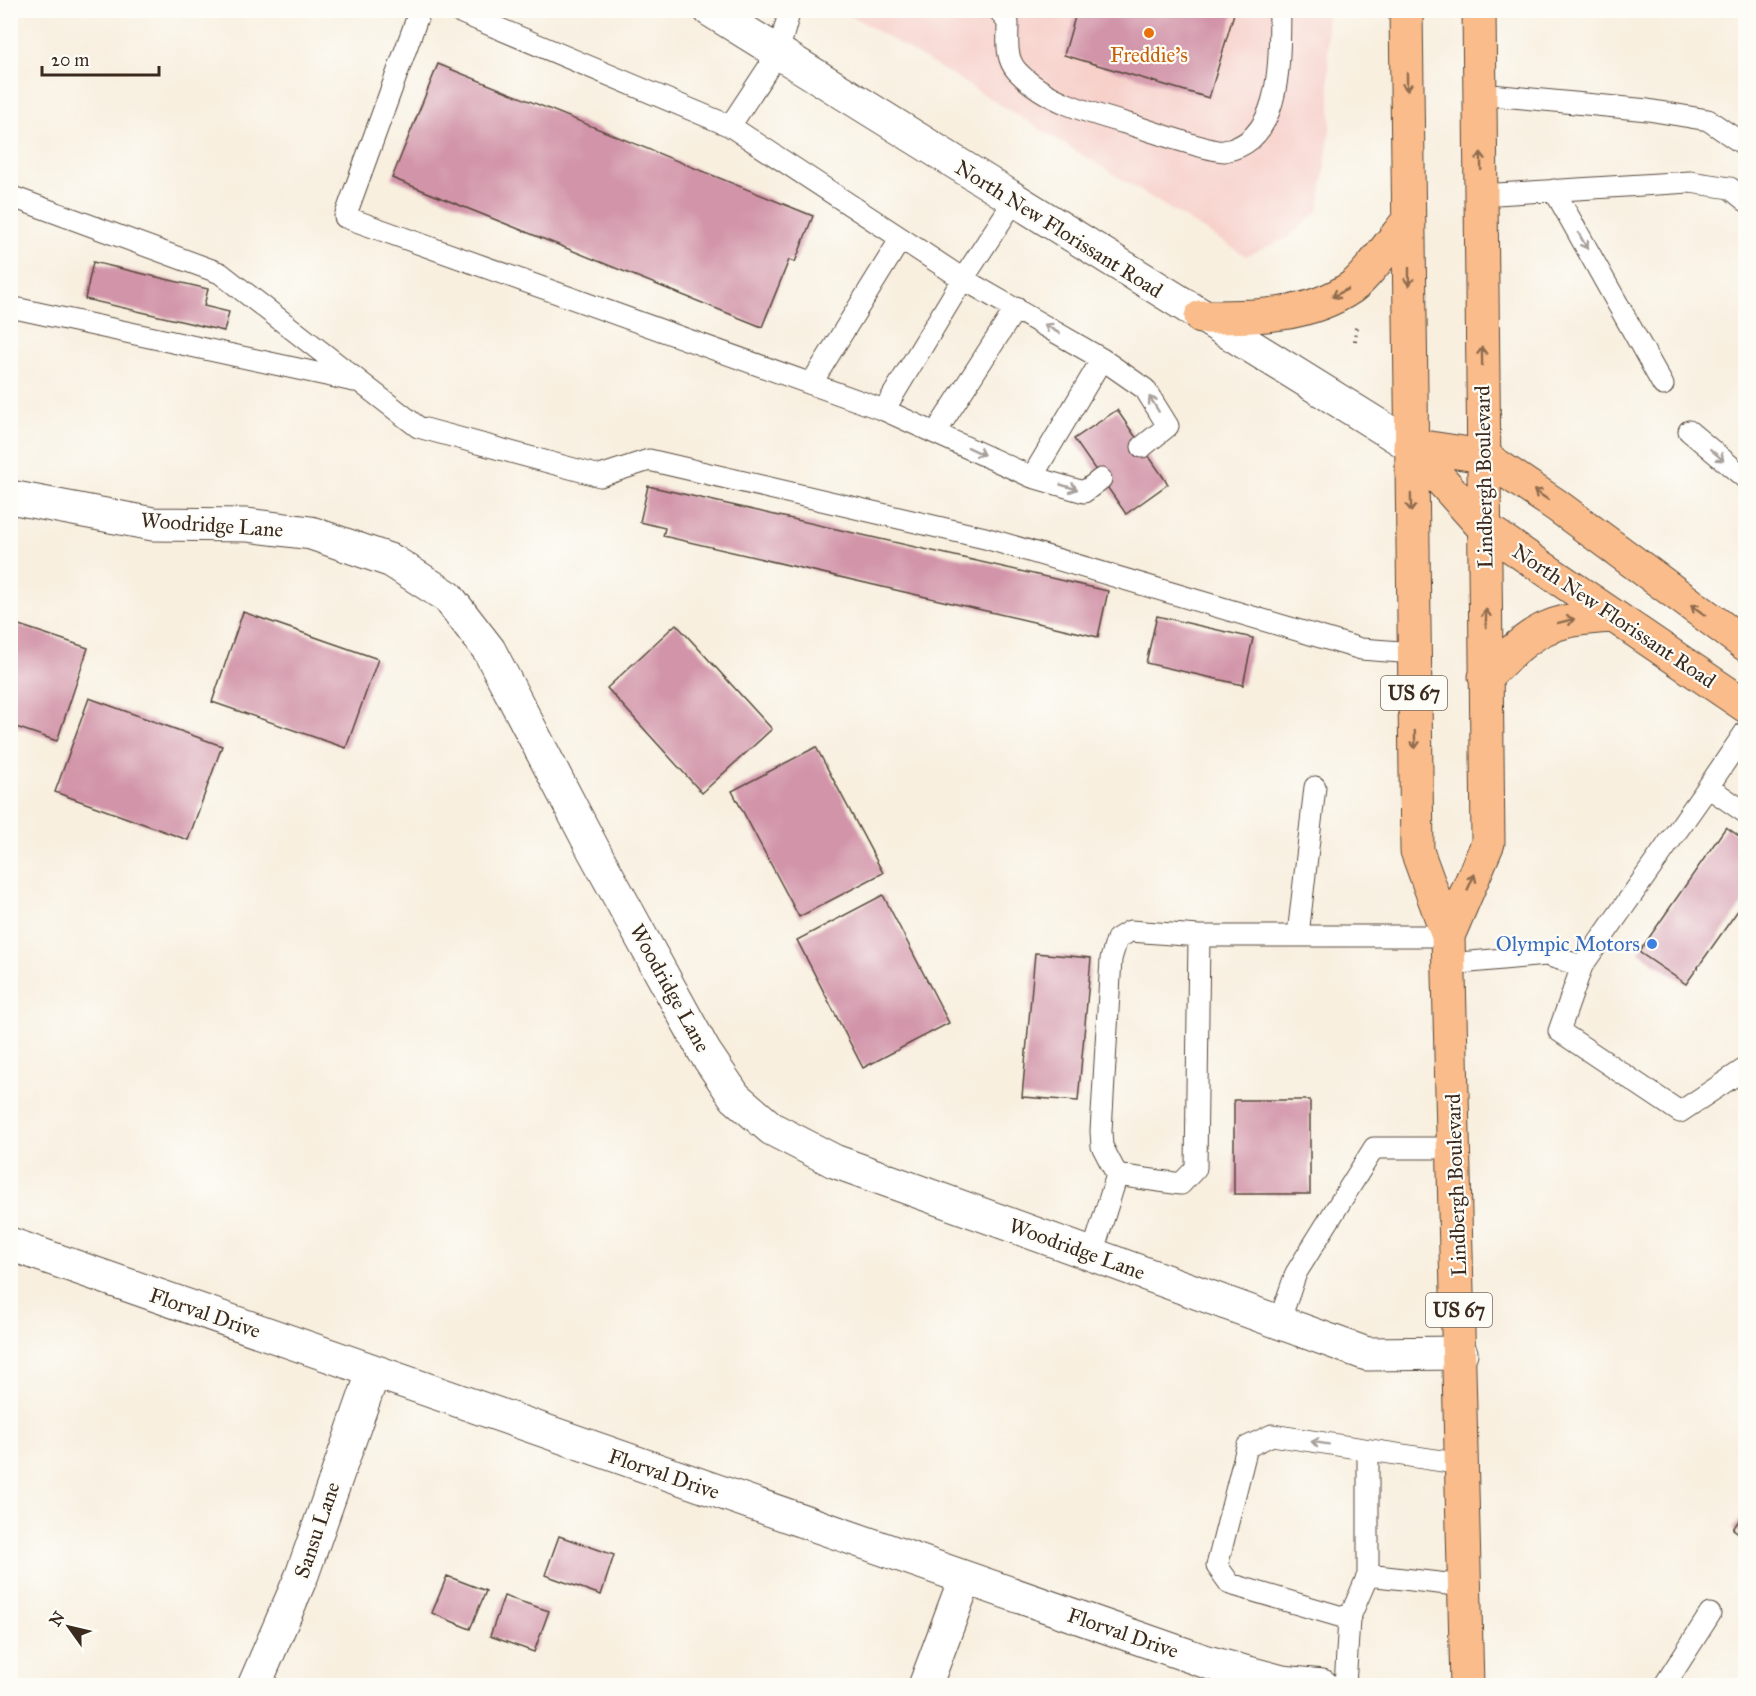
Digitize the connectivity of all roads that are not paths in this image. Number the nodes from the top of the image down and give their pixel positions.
1 (420, 10) edge
2 (455, 10) edge
3 (710, 10) edge
4 (790, 10) edge
5 (999, 10) edge
6 (1280, 10) edge
7 (1406, 10) edge
8 (1479, 10) edge
9 (778, 53) junction
10 (1481, 94) junction
11 (730, 126) junction
12 (1746, 146) edge
13 (1554, 190) junction
14 (1481, 195) junction
15 (10, 196) edge
16 (1014, 201) junction
17 (1746, 201) edge
18 (1408, 221) junction
19 (900, 240) junction
20 (963, 279) junction
21 (10, 307) edge
22 (1016, 308) junction
23 (1201, 317) junction
24 (1102, 359) junction
25 (361, 382) junction
26 (810, 384) junction
27 (1663, 385) dead end
28 (884, 410) junction
29 (1689, 431) dead end
30 (936, 432) junction
31 (1410, 445) junction
32 (1142, 447) dead end
33 (1483, 456) junction
34 (1032, 477) junction
35 (1101, 479) dead end
36 (1746, 479) edge
37 (10, 497) edge
38 (1484, 527) junction
39 (1613, 616) junction
40 (1742, 635) edge
41 (1414, 653) junction
42 (1485, 677) junction
43 (1746, 706) edge
44 (1746, 731) edge
45 (1315, 787) dead end
46 (1708, 787) junction
47 (1746, 813) edge
48 (1298, 935) junction
49 (1199, 936) junction
50 (1448, 950) junction
51 (1582, 966) junction
52 (1746, 1068) edge
53 (1455, 1148) junction
54 (1117, 1174) junction
55 (10, 1245) edge
56 (1092, 1255) junction
57 (1279, 1322) junction
58 (1461, 1353) junction
59 (373, 1373) junction
60 (1368, 1451) junction
61 (1462, 1464) junction
62 (1368, 1575) junction
63 (965, 1579) junction
64 (1465, 1586) junction
65 (1710, 1614) dead end
66 (1349, 1619) junction
67 (1281, 1684) edge
68 (254, 1686) edge
69 (925, 1686) edge
70 (1322, 1686) edge
71 (1345, 1686) edge
72 (1467, 1686) edge
73 (1664, 1686) edge

1 - 26 lane
2 - 11 lane
3 - 9 street, North New Florissant Road
4 - 9 lane
5 - 6 lane
7 -> 18 main road, Lindbergh Boulevard / US 67
8 - 10 main road, Lindbergh Boulevard / US 67
9 - 11 lane
9 - 16 street, North New Florissant Road
10 - 12 lane
14 -> 10 main road, Lindbergh Boulevard / US 67
11 - 19 lane
13 - 14 lane
13 - 17 lane
13 -> 27 lane
33 -> 14 main road, Lindbergh Boulevard / US 67
15 - 25 lane
16 - 20 lane
16 - 23 street, North New Florissant Road
18 -> 23 main road
18 -> 31 main road, Lindbergh Boulevard / US 67
19 - 20 lane
19 - 26 lane
20 - 22 lane
20 - 28 lane
21 - 25 lane
24 -> 22 lane
22 - 30 lane
23 - 31 street, North New Florissant Road
32 -> 24 lane
24 - 34 lane
25 - 41 lane
26 - 28 lane
28 - 30 lane
29 -> 36 lane
30 -> 34 lane
31 - 33 main road, North New Florissant Road
31 - 38 main road, North New Florissant Road
31 -> 41 main road, Lindbergh Boulevard / US 67
33 - 38 main road, Lindbergh Boulevard / US 67
40 -> 33 main road, North New Florissant Road
34 -> 35 lane
37 - 56 street, Woodridge Lane
38 - 39 main road, North New Florissant Road
42 -> 38 main road, Lindbergh Boulevard / US 67
42 -> 39 main road
39 - 43 main road, North New Florissant Road
41 -> 50 main road, Lindbergh Boulevard / US 67
50 -> 42 main road, Lindbergh Boulevard / US 67
44 - 46 lane
45 - 48 lane
46 - 47 lane
46 - 51 lane
48 - 49 lane
48 - 50 lane
49 - 54 lane
49 - 54 lane
50 - 51 lane
50 - 53 main road, Lindbergh Boulevard / US 67
51 - 52 lane
53 - 57 lane
53 - 58 main road, Lindbergh Boulevard / US 67
54 - 56 lane
55 - 59 street, Florval Drive
56 - 57 street, Woodridge Lane
57 - 58 street, Woodridge Lane
58 - 61 main road, Lindbergh Boulevard / US 67
59 - 63 street, Florval Drive
59 - 68 street, Sansu Lane
60 - 61 lane
60 - 62 lane
60 -> 66 lane
61 - 64 main road, Lindbergh Boulevard / US 67
62 - 64 lane
62 - 66 lane
63 - 67 street, Florval Drive
63 - 69 street
64 - 72 main road, Lindbergh Boulevard / US 67
65 - 73 lane
66 - 71 lane
67 - 70 street, Florval Drive

